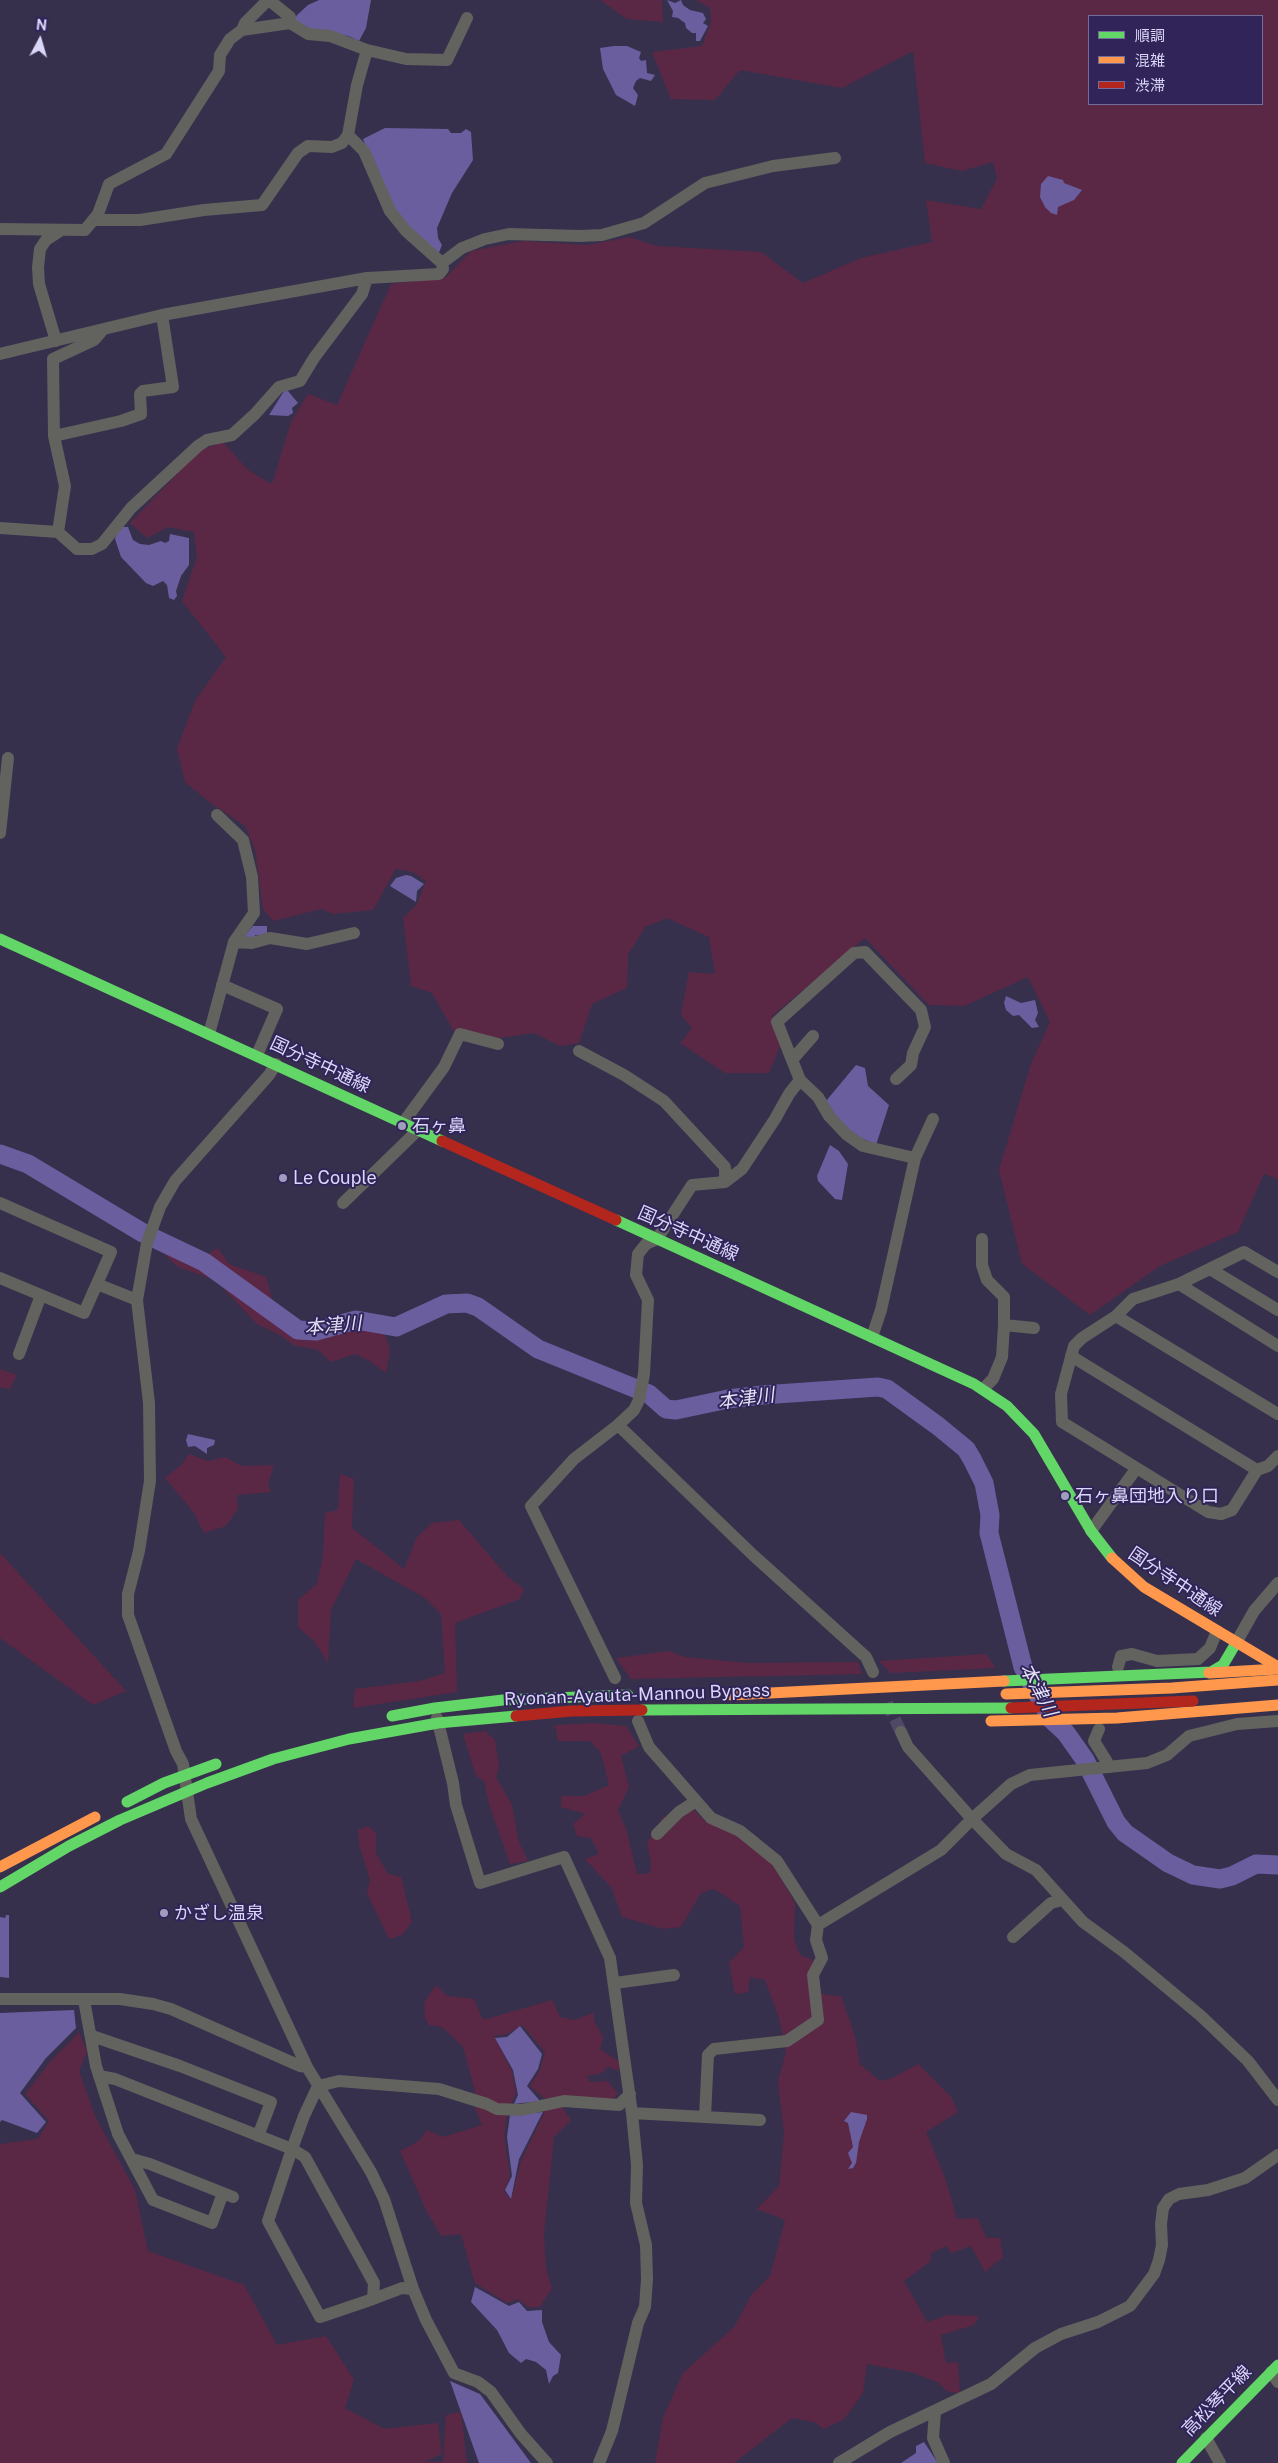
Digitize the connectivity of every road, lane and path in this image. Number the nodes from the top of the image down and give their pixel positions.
1 (268, 0) edge
2 (467, 18) dead end
3 (290, 23) junction
4 (242, 30) junction
5 (367, 50) junction
6 (348, 135) junction
7 (835, 158) dead end
8 (94, 220) junction
9 (0, 229) edge
10 (60, 231) junction
11 (442, 263) junction
12 (367, 278) junction
13 (162, 315) junction
14 (104, 329) junction
15 (56, 341) junction
16 (0, 354) edge
17 (54, 436) junction
18 (0, 528) edge
19 (58, 532) junction
20 (8, 758) dead end
21 (217, 815) dead end
22 (0, 833) edge
23 (354, 933) dead end
24 (0, 939) edge
25 (234, 942) junction
26 (222, 985) junction
27 (209, 1034) junction
28 (812, 1036) dead end
29 (498, 1044) dead end
30 (579, 1051) dead end
31 (257, 1056) junction
32 (792, 1060) junction
33 (276, 1064) junction
34 (896, 1079) dead end
35 (800, 1080) junction
36 (933, 1119) dead end
37 (403, 1123) junction
38 (418, 1130) junction
39 (915, 1158) junction
40 (725, 1182) junction
41 (0, 1202) edge
42 (343, 1203) dead end
43 (657, 1239) junction
44 (982, 1239) dead end
45 (1210, 1269) junction
46 (1278, 1272) edge
47 (0, 1278) edge
48 (96, 1284) junction
49 (1179, 1284) junction
50 (41, 1295) junction
51 (137, 1300) junction
52 (1278, 1310) edge
53 (1116, 1316) junction
54 (1004, 1325) junction
55 (1034, 1328) dead end
56 (872, 1337) junction
57 (1278, 1346) edge
58 (19, 1354) dead end
59 (1071, 1356) junction
60 (983, 1389) junction
61 (1278, 1414) edge
62 (618, 1425) junction
63 (1278, 1456) edge
64 (1136, 1469) junction
65 (1256, 1470) junction
66 (1091, 1532) junction
67 (1278, 1583) edge
68 (1217, 1631) junction
69 (1236, 1643) junction
70 (1118, 1666) dead end
71 (1278, 1668) edge
72 (873, 1672) dead end
73 (1199, 1673) junction
74 (615, 1678) dead end
75 (1278, 1680) edge
76 (642, 1695) dead end
77 (1278, 1695) edge
78 (1278, 1705) edge
79 (435, 1708) junction
80 (731, 1708) junction
81 (382, 1719) dead end
82 (638, 1721) dead end
83 (976, 1721) dead end
84 (1278, 1721) edge
85 (438, 1723) junction
86 (904, 1727) joint
87 (1099, 1729) dead end
88 (227, 1760) dead end
89 (1104, 1768) junction
90 (184, 1776) junction
91 (186, 1792) junction
92 (696, 1801) junction
93 (972, 1819) junction
94 (657, 1834) dead end
95 (0, 1867) edge
96 (0, 1887) edge
97 (1062, 1900) junction
98 (818, 1925) junction
99 (1013, 1938) dead end
100 (674, 1975) dead end
101 (615, 1983) junction
102 (0, 1999) edge
103 (84, 2000) junction
104 (92, 2036) junction
105 (307, 2066) junction
106 (100, 2076) junction
107 (318, 2086) junction
108 (630, 2094) junction
109 (1278, 2100) edge
110 (632, 2113) junction
111 (705, 2117) junction
112 (760, 2120) dead end
113 (258, 2136) junction
114 (292, 2149) junction
115 (1278, 2155) edge
116 (132, 2159) junction
117 (413, 2289) junction
118 (373, 2299) junction
119 (1276, 2373) edge
120 (935, 2412) junction
121 (1206, 2438) junction
122 (548, 2463) edge
123 (600, 2463) edge
124 (839, 2463) edge
125 (944, 2463) edge
126 (1182, 2463) edge
127 (1220, 2463) edge

1 - 3 street
1 - 4 street
2 - 5 street
3 - 4 street
3 - 5 street
4 - 8 street
5 - 6 street
6 - 8 street
6 - 11 street
7 - 11 street
8 - 10 street
9 - 10 street
10 - 15 street
11 - 12 street
12 - 13 street
12 - 19 street
13 - 14 street
13 - 17 street
14 - 15 street
14 - 17 street
15 - 16 street
17 - 19 street
18 - 19 street
20 - 22 street
21 - 25 street
23 - 25 street
24 - 27 main road, 国分寺中通線
25 - 26 street
26 - 27 street
26 - 31 street
27 - 31 main road, 国分寺中通線
28 - 32 street
29 - 37 street
30 - 40 street
31 - 33 main road, 国分寺中通線
32 - 34 street
32 - 35 street
33 - 37 main road, 国分寺中通線
33 - 51 street
35 - 39 street
35 - 40 street
36 - 39 street
37 - 38 main road, 国分寺中通線
38 - 42 street
38 - 43 main road, 国分寺中通線
39 - 56 street
40 - 43 street
41 - 48 street
43 - 56 main road, 国分寺中通線
43 - 62 street
44 - 54 street
45 - 46 street
45 - 49 street
45 - 52 street
47 - 50 street
48 - 50 street
48 - 51 street
49 - 53 street
49 - 57 street
50 - 58 street
51 - 90 street
53 - 59 street
53 - 61 street
54 - 55 street
54 - 60 street
56 - 60 main road, 国分寺中通線
59 - 64 street
59 - 65 street
60 - 66 main road, 国分寺中通線
62 - 72 street
62 - 74 street
63 - 65 street
64 - 65 street
64 - 66 street
66 - 68 main road, 国分寺中通線
67 - 69 street
68 - 69 main road, 国分寺中通線
68 - 70 street
69 - 71 main road, 国分寺中通線
69 - 73 main road
71 - 73 main road
73 - 75 main road, Ryonan-Ayauta-Mannou Bypass, bridge
76 - 79 main road, Ryonan-Ayauta-Mannou Bypass
77 - 80 main road, Ryonan-Ayauta-Mannou Bypass, bridge
78 - 83 main road
79 - 81 main road, Ryonan-Ayauta-Mannou Bypass
79 - 85 street
80 - 85 main road, Ryonan-Ayauta-Mannou Bypass
80 - 86 main road
82 - 92 street
84 - 89 street
85 - 91 main road, Ryonan-Ayauta-Mannou Bypass
85 - 101 street
86 - 93 street
87 - 89 street
88 - 90 main road
89 - 93 street
90 - 91 street
90 - 95 main road
91 - 96 main road, Ryonan-Ayauta-Mannou Bypass
91 - 105 street
92 - 94 street
92 - 98 street
93 - 97 street
93 - 98 street
97 - 99 street
97 - 109 street
98 - 111 street
100 - 101 street
101 - 108 street
102 - 103 street
103 - 104 street
103 - 105 street
104 - 106 street
104 - 113 street
105 - 107 street
106 - 113 street
106 - 116 street
107 - 108 street
107 - 114 street
107 - 117 street
108 - 110 street
110 - 111 street
110 - 123 street
111 - 112 street
113 - 114 street
114 - 118 street
114 - 118 street
115 - 120 street
116 - 116 street
117 - 118 street
117 - 122 street
119 - 121 main road, 高松琴平線
120 - 124 street
120 - 125 street
121 - 126 main road, 高松琴平線
121 - 127 street

